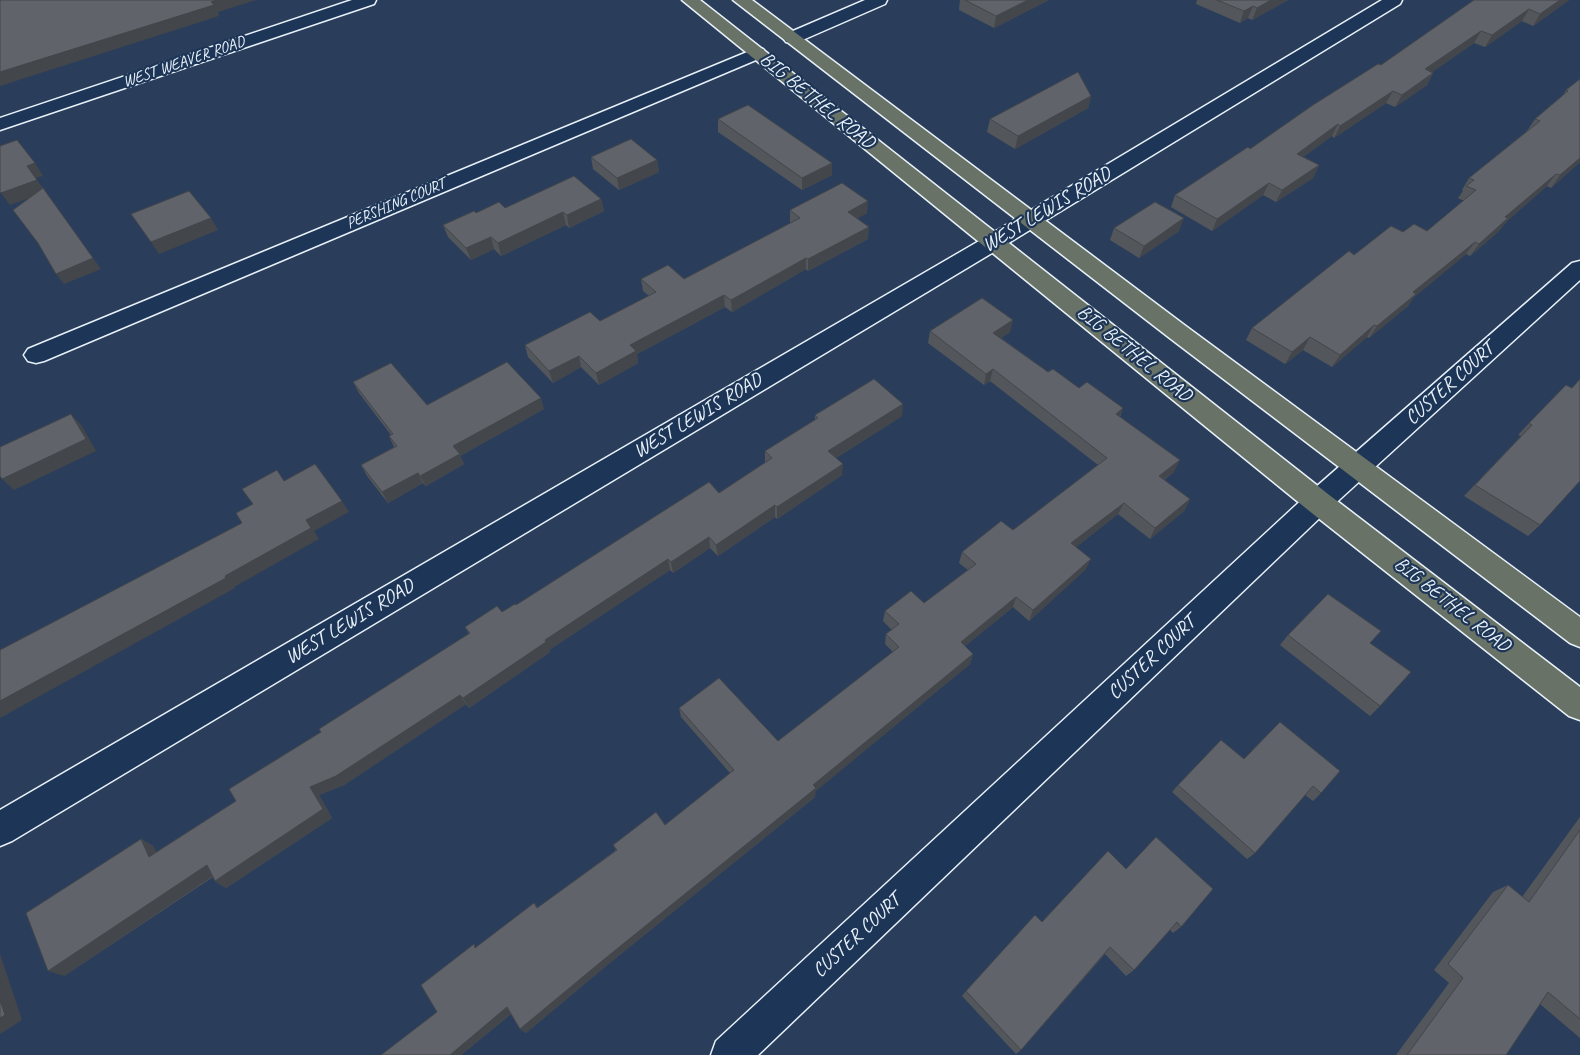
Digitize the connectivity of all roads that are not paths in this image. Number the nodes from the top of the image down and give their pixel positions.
1 (368, 0) edge
2 (690, 0) edge
3 (741, 0) edge
4 (880, 0) edge
5 (1394, 0) edge
6 (792, 38) junction
7 (757, 53) junction
8 (0, 124) edge
9 (1030, 220) junction
10 (994, 242) junction
11 (1580, 268) edge
12 (36, 354) dead end
13 (1357, 467) junction
14 (1318, 502) junction
15 (1580, 634) edge
16 (1580, 706) edge
17 (0, 829) edge
18 (730, 1055) edge

1 - 8 street, WEST WEAVER ROAD
2 - 7 main road, BIG BETHEL ROAD
3 - 6 main road, BIG BETHEL ROAD
4 - 6 street
5 - 9 street, WEST LEWIS ROAD
6 - 9 main road, BIG BETHEL ROAD
7 - 10 main road, BIG BETHEL ROAD
7 - 12 street, PERSHING COURT
9 - 10 street, WEST LEWIS ROAD
9 - 13 main road, BIG BETHEL ROAD
10 - 14 main road, BIG BETHEL ROAD
10 - 17 street, WEST LEWIS ROAD
11 - 13 street, CUSTER COURT
13 - 14 street, CUSTER COURT
13 - 15 main road, BIG BETHEL ROAD
14 - 16 main road, BIG BETHEL ROAD
14 - 18 street, CUSTER COURT

